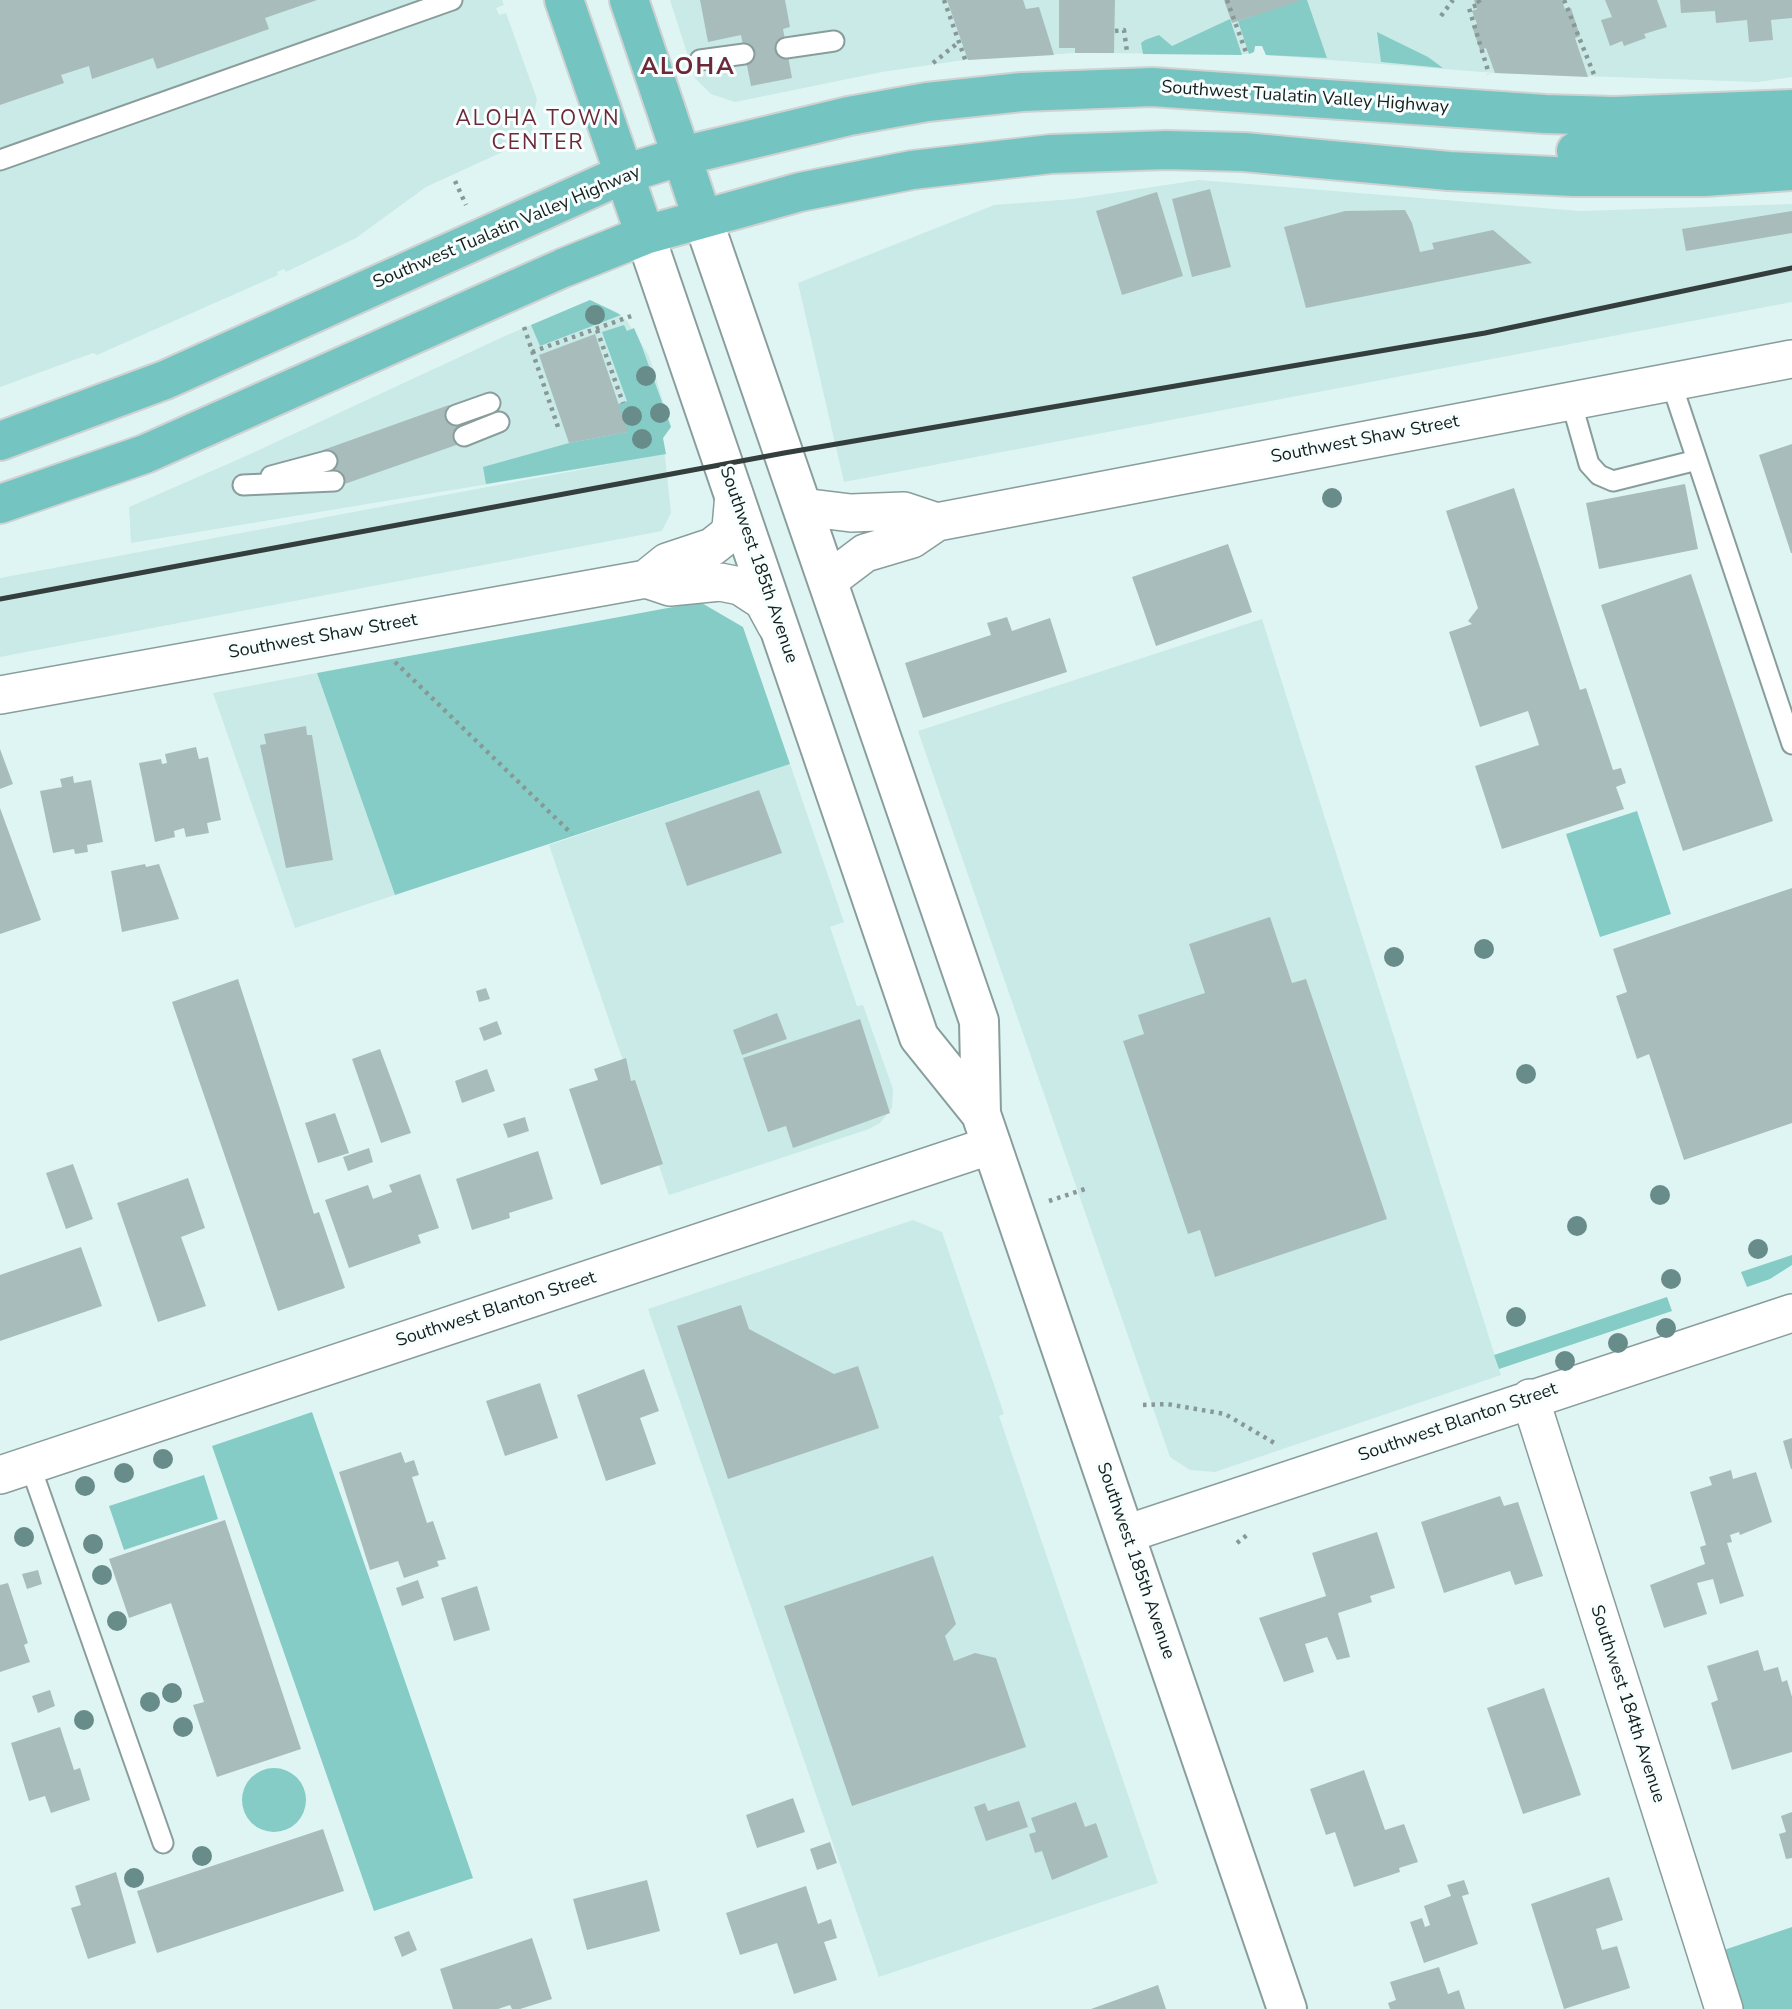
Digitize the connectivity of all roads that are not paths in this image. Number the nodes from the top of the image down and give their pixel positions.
1 (452, 0) edge
2 (564, 0) edge
3 (629, 0) edge
4 (428, 4) edge
5 (834, 41) dead end
6 (786, 48) dead end
7 (744, 54) dead end
8 (700, 60) dead end
9 (1792, 109) edge
10 (1792, 142) edge
11 (682, 156) junction
12 (0, 160) edge
13 (1460, 171) junction
14 (1792, 171) edge
15 (624, 174) junction
16 (702, 216) junction
17 (645, 234) junction
18 (1792, 359) edge
19 (1671, 382) junction
20 (1570, 401) junction
21 (490, 402) dead end
22 (456, 415) dead end
23 (499, 422) dead end
24 (464, 436) dead end
25 (0, 441) edge
26 (1697, 460) junction
27 (327, 461) dead end
28 (334, 481) dead end
29 (734, 495) junction
30 (0, 505) edge
31 (802, 507) junction
32 (937, 522) junction
33 (646, 579) junction
34 (828, 581) junction
35 (783, 638) junction
36 (0, 695) edge
37 (1792, 744) edge
38 (987, 1129) junction
39 (1792, 1313) edge
40 (1530, 1398) junction
41 (15, 1470) edge
42 (1126, 1534) junction
43 (163, 1843) dead end
44 (1287, 2009) edge
45 (1724, 2009) edge

1 - 4 lane
2 - 15 main road, Southwest 185th Avenue
3 - 11 main road, Southwest 185th Avenue
4 - 12 lane
5 - 6 lane
7 - 8 lane
9 - 11 main road, Southwest Tualatin Valley Highway
10 - 13 main road
11 - 15 main road, Southwest Tualatin Valley Highway
11 - 16 main road, Southwest 185th Avenue
13 - 14 main road
13 - 16 main road
15 - 17 main road, Southwest 185th Avenue
15 - 25 main road, Southwest Tualatin Valley Highway
16 - 17 main road
16 - 31 main road, Southwest 185th Avenue
17 - 29 main road, Southwest 185th Avenue
17 - 30 main road
18 - 19 street, Southwest Shaw Street
19 - 20 street, Southwest Shaw Street
19 - 26 lane
20 - 26 lane
20 - 32 street, Southwest Shaw Street
21 - 22 lane
23 - 24 lane
26 - 37 lane
27 - 28 lane
29 - 33 street, Southwest Shaw Street
29 - 35 main road, Southwest 185th Avenue
31 - 32 street, Southwest Shaw Street
31 - 34 main road, Southwest 185th Avenue
32 - 34 street, Southwest Shaw Street
33 - 35 street, Southwest Shaw Street
33 - 36 street, Southwest Shaw Street
34 - 38 main road, Southwest 185th Avenue
35 - 38 main road, Southwest 185th Avenue
38 - 41 street, Southwest Blanton Street
38 - 42 main road, Southwest 185th Avenue
39 - 40 street, Southwest Blanton Street
40 - 42 street, Southwest Blanton Street
40 - 45 street, Southwest 184th Avenue
41 - 43 lane
42 - 44 main road, Southwest 185th Avenue

